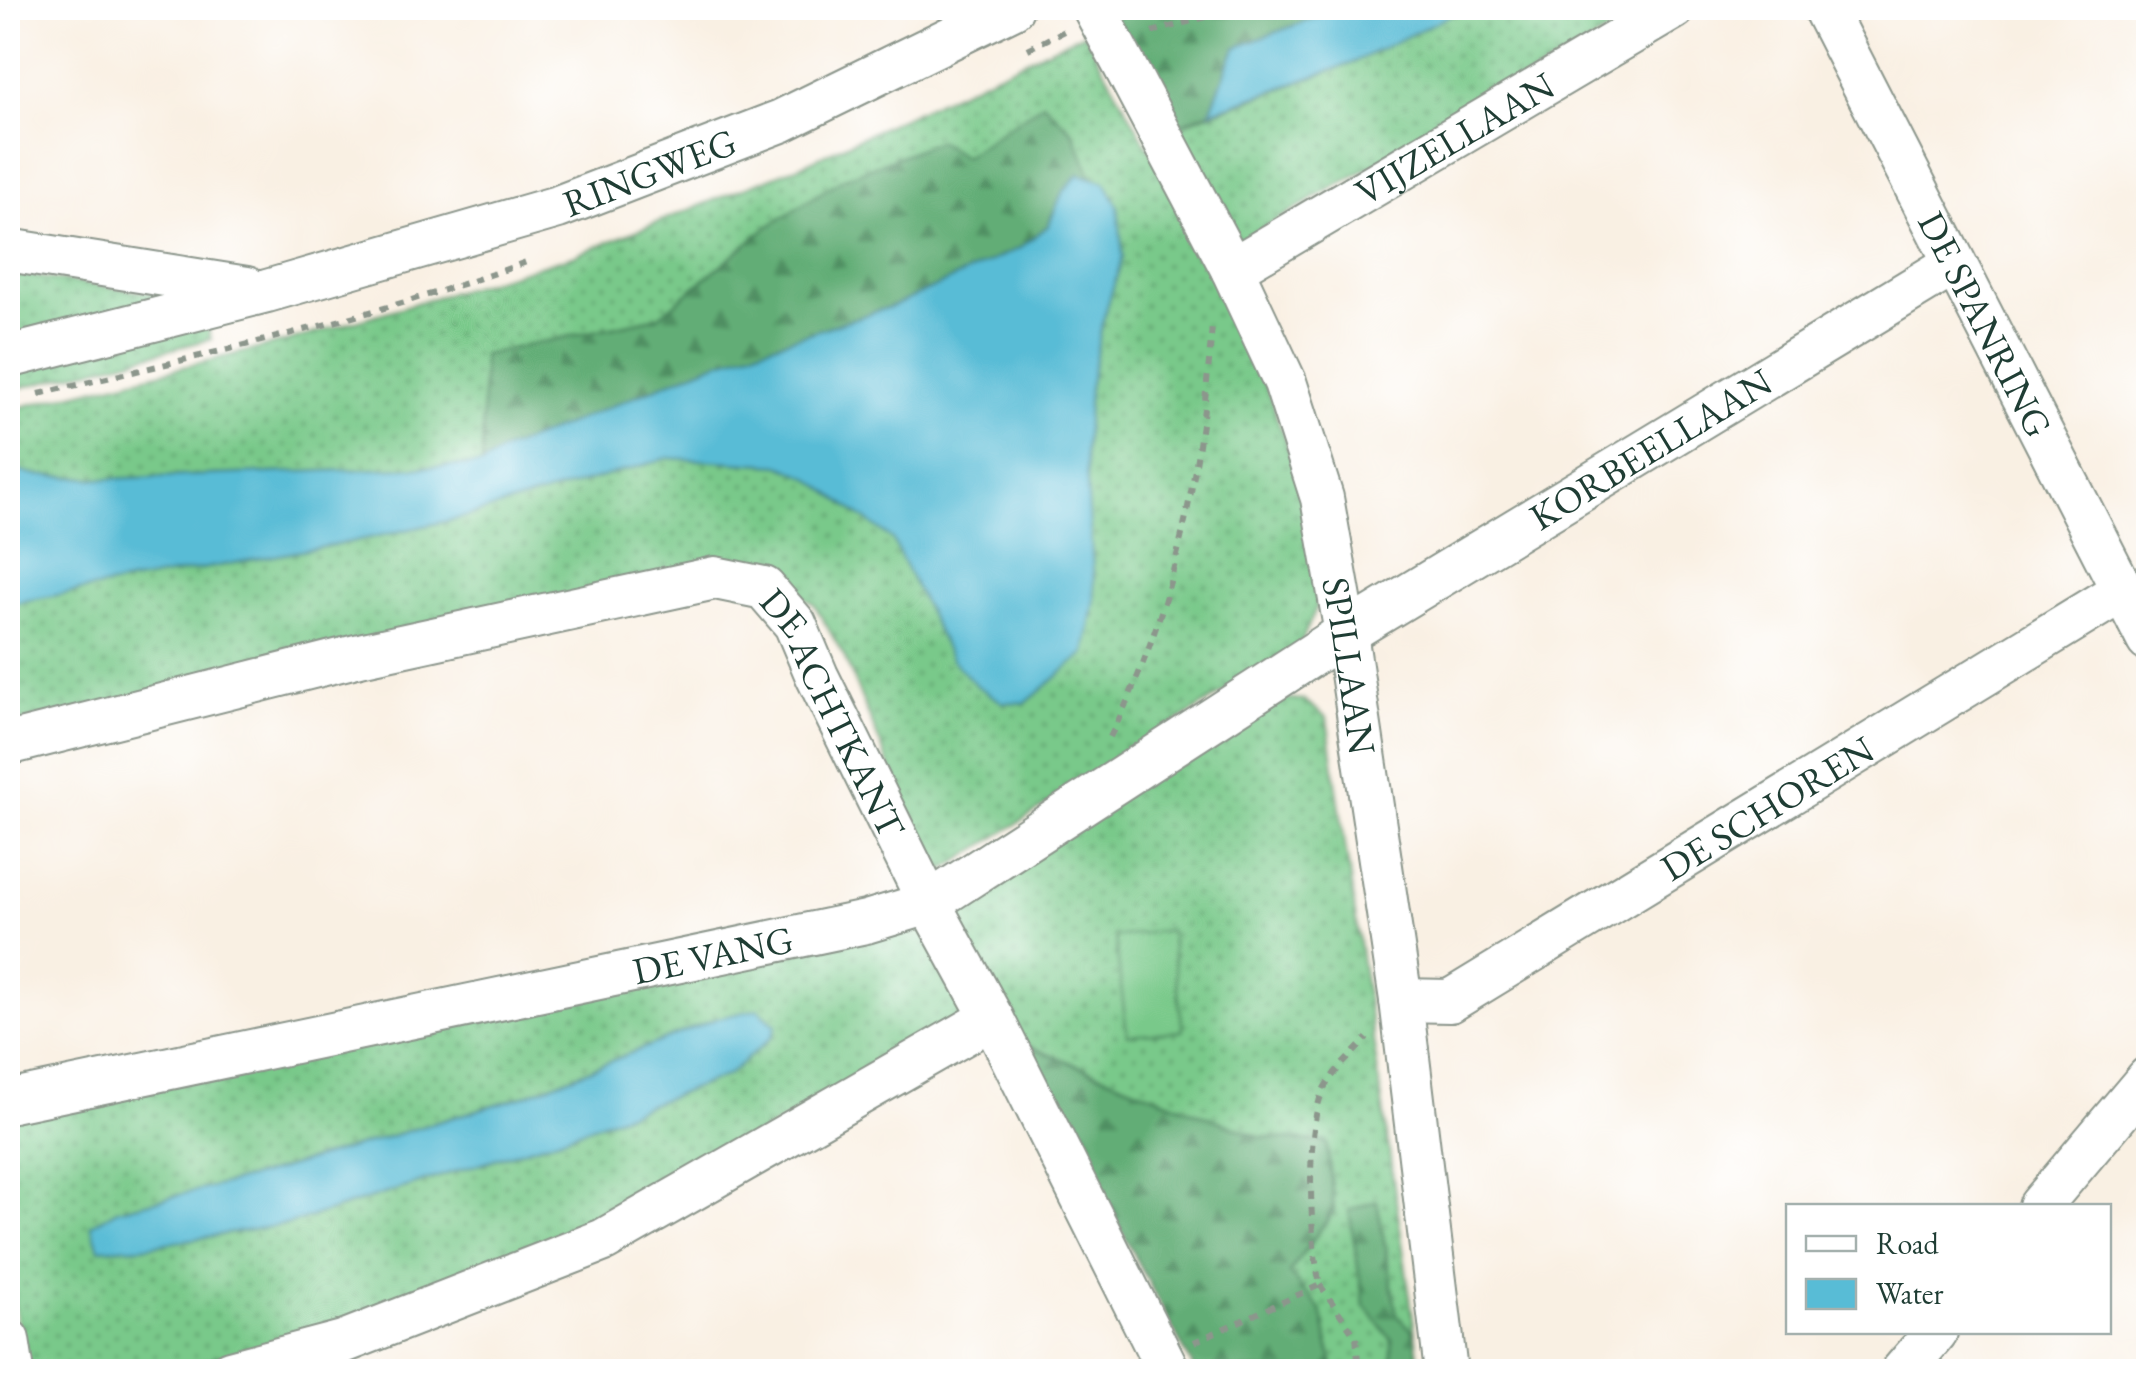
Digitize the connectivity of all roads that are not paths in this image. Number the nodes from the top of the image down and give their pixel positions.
1 (1012, 8) edge
2 (1674, 8) edge
3 (1824, 8) edge
4 (1103, 26) edge
5 (8, 250) edge
6 (1954, 264) junction
7 (1232, 269) junction
8 (267, 291) junction
9 (8, 357) edge
10 (2123, 590) junction
11 (1346, 633) junction
12 (2148, 640) edge
13 (8, 744) edge
14 (929, 902) junction
15 (1401, 1000) junction
16 (992, 1018) junction
17 (2148, 1078) edge
18 (8, 1102) edge
19 (2042, 1204) edge
20 (1934, 1334) edge
21 (8, 1340) edge
22 (1155, 1367) edge
23 (14, 1372) edge
24 (230, 1372) edge
25 (1446, 1372) edge
26 (1902, 1372) edge

1 - 8 street, RINGWEG
2 - 7 street, VIJZELLAAN
3 - 6 street, DE SPANRING
4 - 7 street, SPILLAAN
5 - 8 street, RINGWEG
6 - 10 street, DE SPANRING
6 - 11 street, KORBEELLAAN
7 - 11 street, SPILLAAN
8 - 9 street, RINGWEG
10 - 12 street, DE SPANRING
10 - 15 street, DE SCHOREN
11 - 14 street, DE VANG
11 - 15 street, SPILLAAN
13 - 14 street, DE ACHTKANT
14 - 16 street, DE ACHTKANT
14 - 18 street, DE VANG
15 - 25 street, SPILLAAN
16 - 22 street, DE ACHTKANT
16 - 24 street
17 - 19 street
20 - 26 street
21 - 23 street

